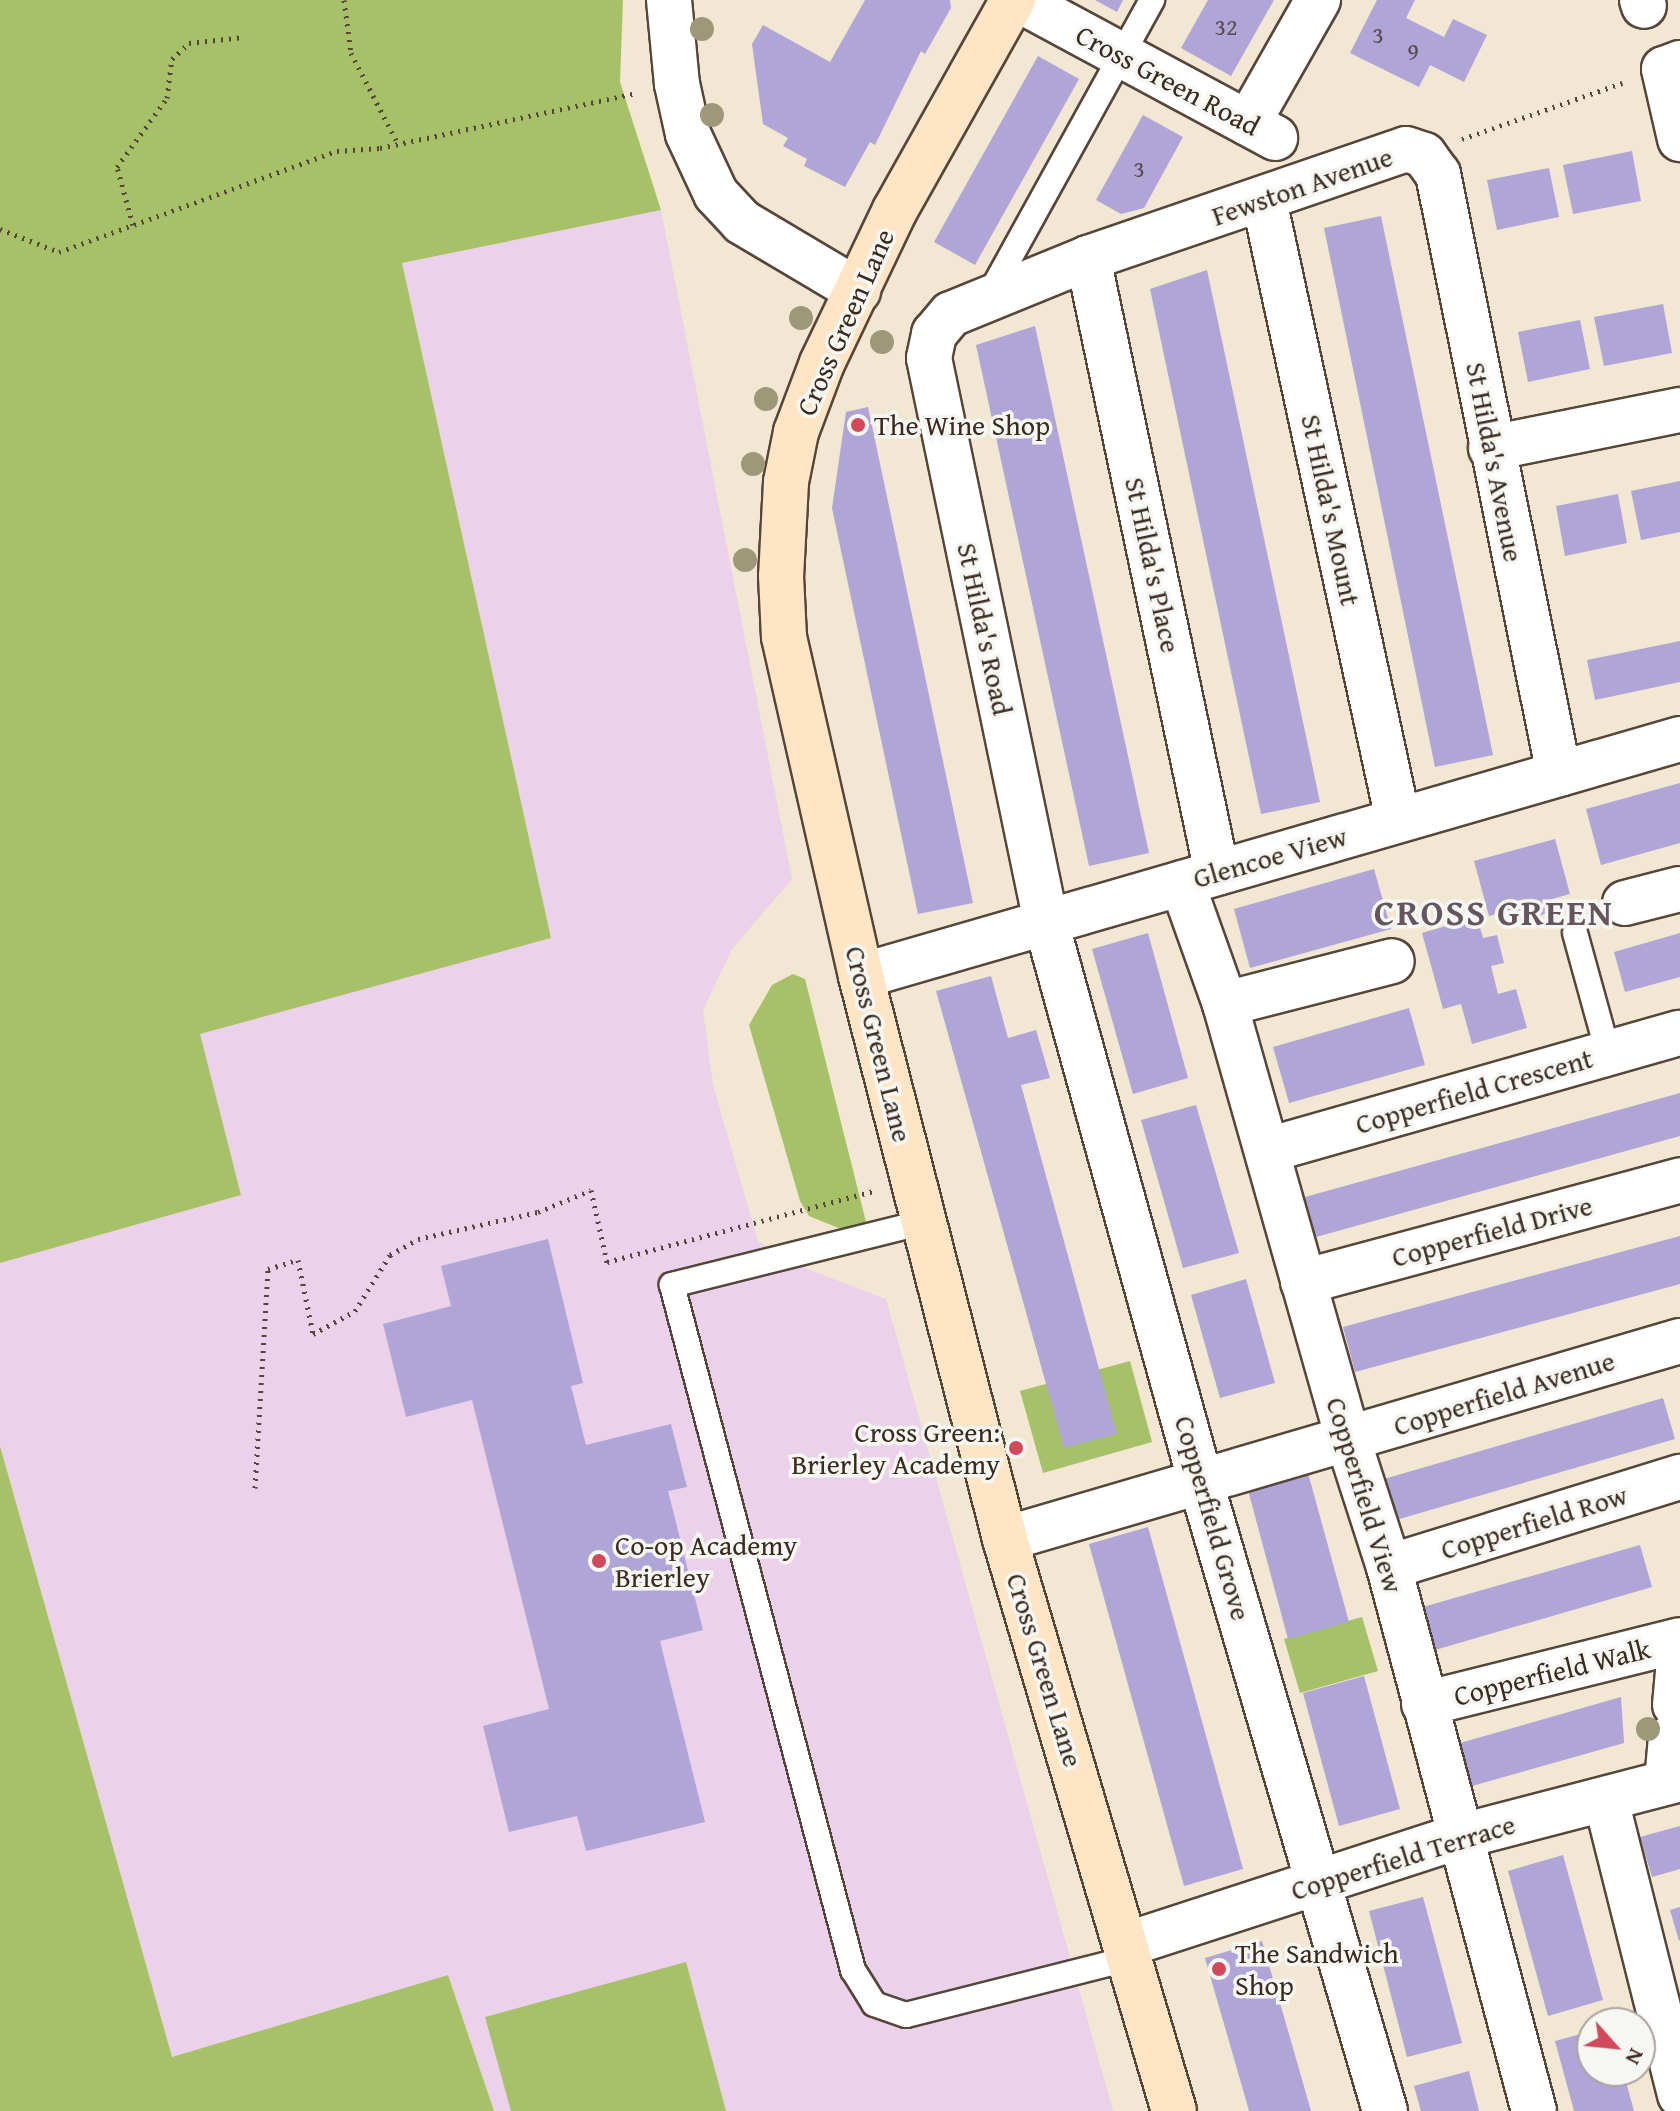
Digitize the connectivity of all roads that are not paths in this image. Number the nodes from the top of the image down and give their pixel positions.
1 (669, 0) edge
2 (1013, 0) edge
3 (1019, 0) edge
4 (1152, 0) edge
5 (1318, 0) edge
6 (1121, 55) junction
7 (1672, 66) edge
8 (1680, 139) edge
9 (1424, 155) joint
10 (1264, 200) junction
11 (1088, 258) junction
12 (858, 291) junction
13 (985, 301) junction
14 (934, 334) joint
15 (1680, 410) edge
16 (1491, 448) junction
17 (1680, 739) edge
18 (1559, 774) junction
19 (1398, 820) junction
20 (1200, 878) junction
21 (1680, 889) edge
22 (1625, 903) dead end
23 (1046, 922) junction
24 (1575, 933) dead end
25 (1392, 961) dead end
26 (861, 976) junction
27 (1225, 1004) junction
28 (1680, 1033) edge
29 (1608, 1053) junction
30 (1268, 1150) junction
31 (1680, 1180) edge
32 (924, 1222) junction
33 (1303, 1282) junction
34 (1680, 1341) edge
35 (1348, 1440) junction
36 (1680, 1477) edge
37 (1201, 1483) junction
38 (1005, 1539) junction
39 (1389, 1567) junction
40 (1680, 1640) edge
41 (1680, 1649) edge
42 (1424, 1704) junction
43 (1673, 1781) edge
44 (1606, 1800) junction
45 (1458, 1837) junction
46 (1320, 1882) junction
47 (1130, 1951) junction
48 (1680, 2095) edge
49 (1174, 2111) edge
50 (1385, 2111) edge
51 (1534, 2111) edge

1 - 12 street
2 - 12 street, Cross Green Lane
3 - 6 street, Cross Green Road
4 - 6 lane
5 - 6 street, Cross Green Road
6 - 13 lane
7 - 8 street
9 - 10 street, Fewston Avenue
9 - 16 street, St Hilda's Avenue
10 - 11 street, Fewston Avenue
10 - 19 street, St Hilda's Mount
11 - 13 street, Fewston Avenue
11 - 20 street, St Hilda's Place
12 - 26 street, Cross Green Lane
13 - 14 street, Fewston Avenue
14 - 23 street, St Hilda's Road
15 - 16 street
16 - 18 street, St Hilda's Avenue
17 - 18 street, Glencoe View
18 - 19 street, Glencoe View
19 - 20 street, Glencoe View
20 - 23 street, Glencoe View
20 - 27 street, Copperfield View
21 - 22 street
23 - 26 street, Glencoe View
23 - 37 street, Copperfield Grove
24 - 29 lane
25 - 27 street
26 - 32 street, Cross Green Lane
27 - 30 street, Copperfield View
28 - 29 street, Copperfield Crescent
29 - 30 street, Copperfield Crescent
30 - 33 street, Copperfield View
31 - 33 street, Copperfield Drive
32 - 38 street, Cross Green Lane
32 - 47 lane
33 - 35 street, Copperfield View
34 - 35 street, Copperfield Avenue
35 - 37 street, Copperfield Avenue
35 - 39 street, Copperfield View
36 - 39 street, Copperfield Row
37 - 38 street, Copperfield Avenue
37 - 46 street, Copperfield Grove
38 - 47 street, Cross Green Lane
39 - 42 street, Copperfield View
40 - 42 street, Copperfield Walk
41 - 43 street
42 - 45 street, Copperfield View
43 - 44 street, Copperfield Terrace
44 - 45 street, Copperfield Terrace
44 - 48 street
45 - 46 street, Copperfield Terrace
45 - 51 street, Copperfield View
46 - 47 street, Copperfield Terrace
46 - 50 street, Copperfield Grove
47 - 49 street, Cross Green Lane

